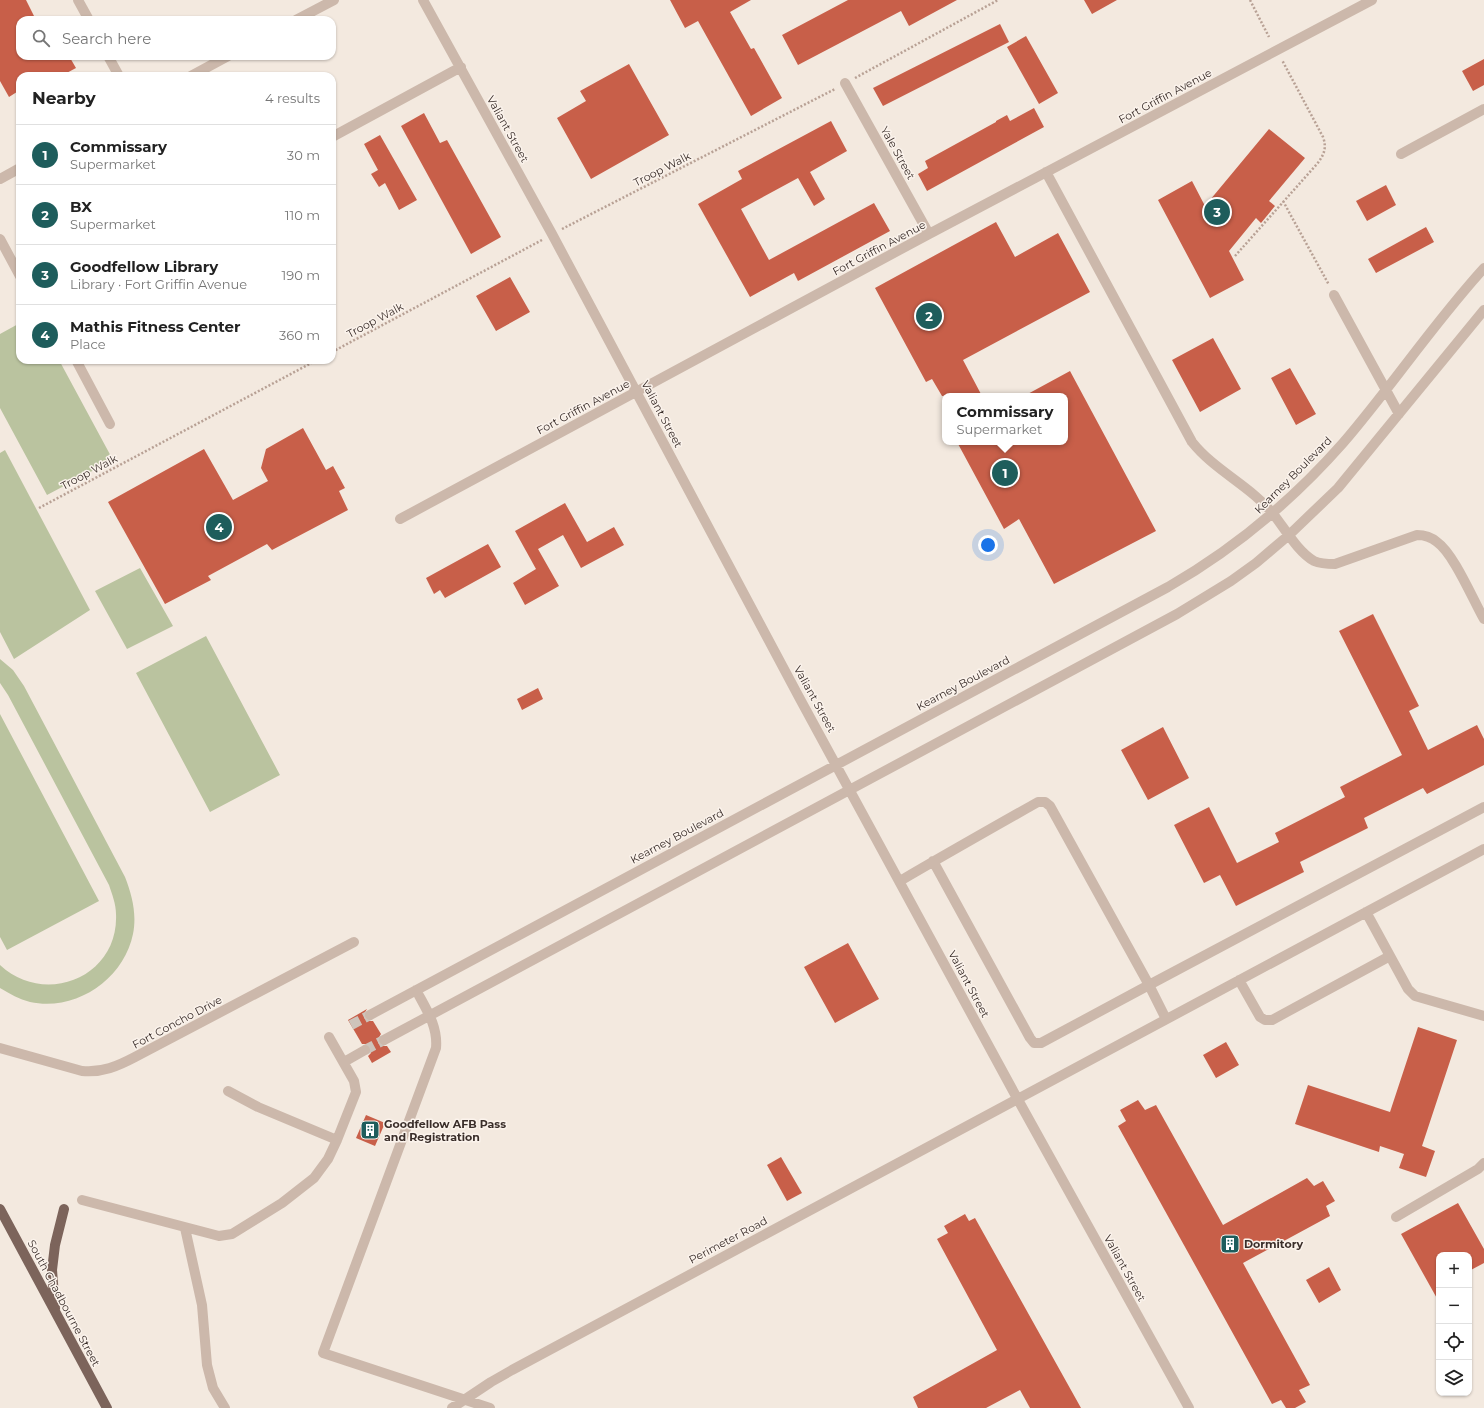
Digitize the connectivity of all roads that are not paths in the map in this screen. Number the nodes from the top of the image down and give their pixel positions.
1 (78, 0) edge
2 (334, 0) edge
3 (423, 0) edge
4 (1372, 0) edge
5 (87, 16) edge
6 (304, 16) edge
7 (110, 60) edge
8 (221, 60) edge
9 (461, 67) junction
10 (117, 72) edge
11 (198, 72) edge
12 (846, 83) road end
13 (1484, 109) edge
14 (336, 135) edge
15 (1402, 154) dead end
16 (16, 170) edge
17 (1046, 172) junction
18 (0, 179) edge
19 (929, 234) junction
20 (0, 239) edge
21 (1484, 268) edge
22 (16, 269) edge
23 (1334, 295) road end
24 (1484, 310) edge
25 (78, 364) edge
26 (1386, 390) junction
27 (637, 392) junction
28 (1399, 414) junction
29 (110, 424) dead end
30 (1273, 514) junction
31 (400, 519) dead end
32 (1289, 535) junction
33 (1484, 620) edge
34 (836, 764) junction
35 (850, 789) junction
36 (1484, 807) edge
37 (1484, 849) edge
38 (934, 861) junction
39 (900, 881) junction
40 (1366, 912) junction
41 (354, 942) dead end
42 (1390, 956) junction
43 (1239, 980) junction
44 (1149, 985) junction
45 (416, 990) junction
46 (370, 1015) tunnel mouth
47 (430, 1016) junction
48 (1484, 1016) edge
49 (1166, 1019) junction
50 (329, 1037) dead end
51 (384, 1040) tunnel mouth
52 (0, 1048) edge
53 (365, 1050) tunnel mouth
54 (344, 1062) junction
55 (228, 1091) dead end
56 (1018, 1098) junction
57 (337, 1140) junction
58 (1484, 1163) edge
59 (82, 1200) dead end
60 (0, 1209) edge
61 (64, 1209) dead end
62 (1396, 1217) dead end
63 (185, 1228) junction
64 (56, 1313) junction
65 (463, 1400) junction
66 (107, 1408) edge
67 (225, 1408) edge
68 (452, 1408) edge
69 (490, 1408) edge
70 (1190, 1408) edge

1 - 5 street
2 - 6 street
3 - 9 street, Valiant Street
4 - 17 street, Fort Griffin Avenue
7 - 10 street
8 - 11 street
9 - 14 street
9 - 27 street, Valiant Street
12 - 19 street, Yale Street
13 - 15 street
16 - 18 street
17 - 19 street, Fort Griffin Avenue
17 - 30 street
19 - 27 street, Fort Griffin Avenue
20 - 22 street
21 - 26 street, Kearney Boulevard
23 - 26 street
24 - 28 street
25 - 29 street
26 - 28 street
26 - 30 street, Kearney Boulevard
27 - 31 street, Fort Griffin Avenue
27 - 34 street, Valiant Street
28 - 32 street
30 - 32 street
30 - 34 street, Kearney Boulevard
32 - 33 street
32 - 35 street
34 - 35 street, Valiant Street
34 - 45 street, Kearney Boulevard
35 - 39 street, Valiant Street
35 - 47 street
36 - 44 street
37 - 40 street, Perimeter Road
38 - 39 street
38 - 44 street
38 - 44 street
39 - 56 street, Valiant Street
40 - 42 street
40 - 43 street, Perimeter Road
41 - 52 street, Fort Concho Drive
42 - 43 street
42 - 48 street
43 - 49 street, Perimeter Road
44 - 49 street
45 - 46 street, Kearney Boulevard
45 - 47 street
47 - 51 street
47 - 65 street
49 - 56 street, Perimeter Road
50 - 54 street
53 - 54 street
54 - 57 street
55 - 57 street
56 - 65 street, Perimeter Road
56 - 70 street, Valiant Street
57 - 63 street
58 - 62 street
59 - 63 street
60 - 64 main road, South Chadbourne Street
61 - 64 main road
63 - 67 street
64 - 66 main road, South Chadbourne Street
65 - 68 street, Perimeter Road
65 - 69 street

